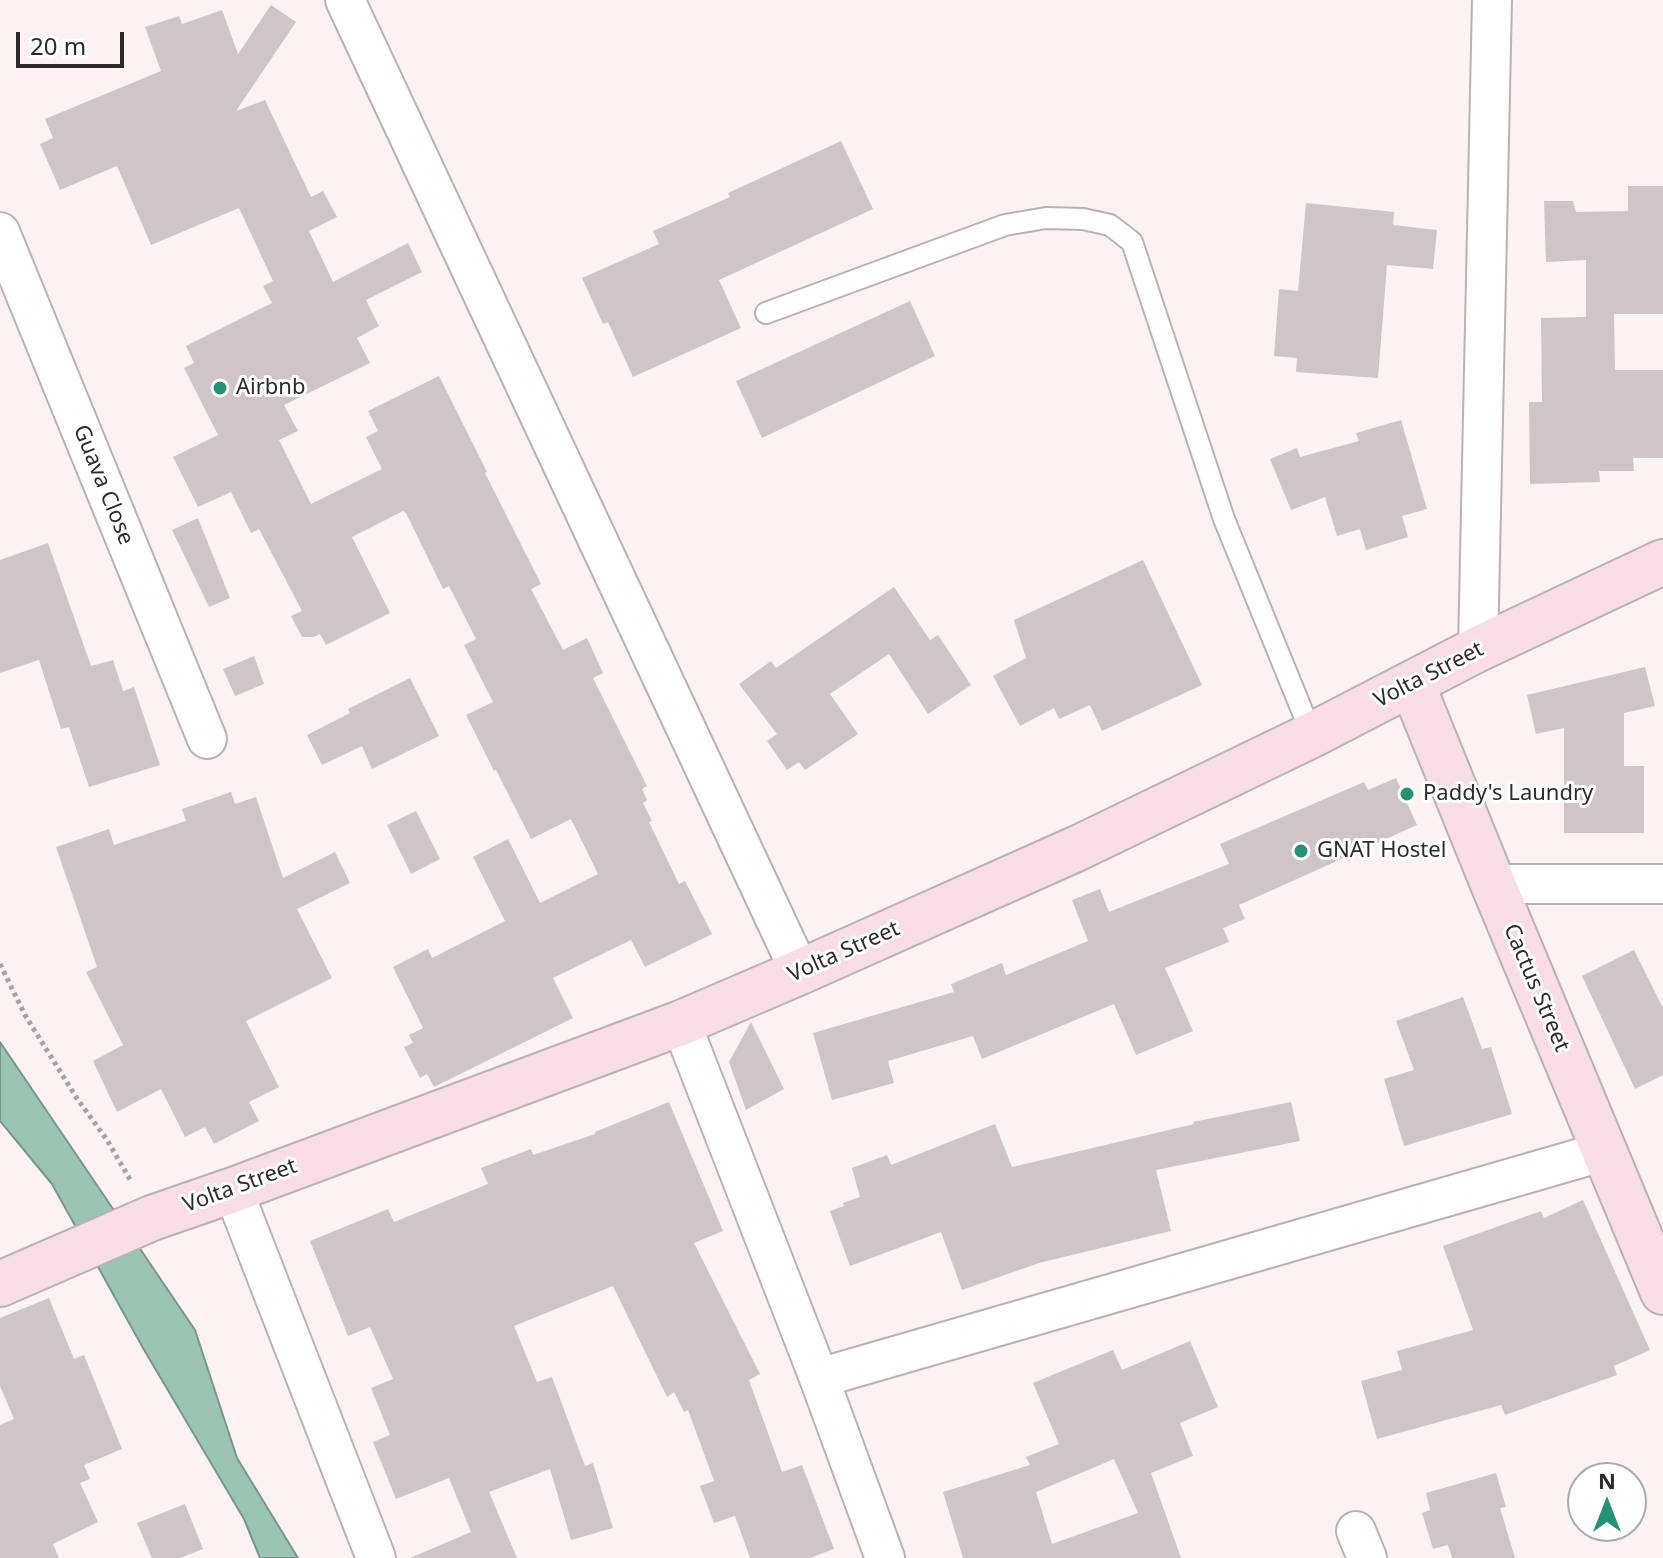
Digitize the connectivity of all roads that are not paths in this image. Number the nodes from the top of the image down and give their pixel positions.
1 (345, 0) edge
2 (1492, 0) edge
3 (0, 232) edge
4 (766, 313) dead end
5 (1663, 562) edge
6 (1478, 649) junction
7 (1412, 684) junction
8 (1312, 735) junction
9 (207, 739) dead end
10 (1493, 884) junction
11 (1663, 884) edge
12 (800, 972) junction
13 (681, 1023) junction
14 (1605, 1151) junction
15 (233, 1190) junction
16 (0, 1284) edge
17 (1663, 1292) edge
18 (819, 1378) junction
19 (376, 1558) edge
20 (885, 1558) edge

1 - 12 street
2 - 6 street
3 - 9 street, Guava Close
4 - 8 lane
5 - 6 street, Volta Street
6 - 7 street, Volta Street
7 - 8 street, Volta Street
7 - 10 street, Cactus Street
8 - 12 street, Volta Street
10 - 11 street
10 - 14 street, Cactus Street
12 - 13 street, Volta Street
13 - 15 street, Volta Street
13 - 18 street
14 - 17 street, Cactus Street
14 - 18 street
15 - 16 street, Volta Street
15 - 19 street
18 - 20 street

